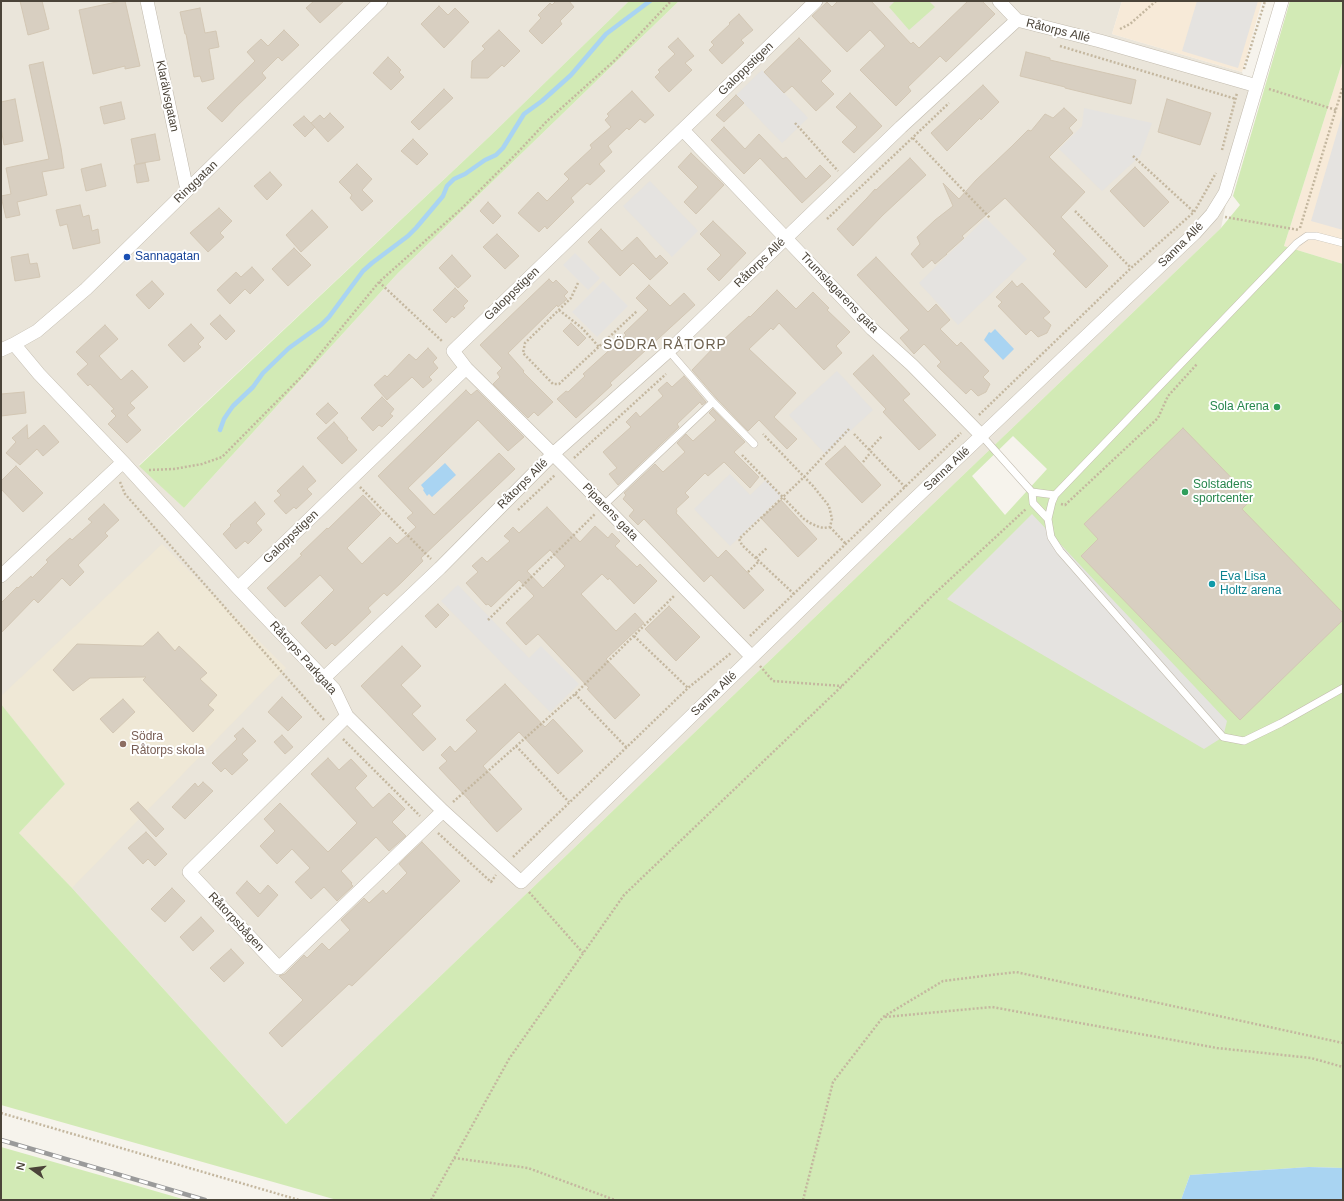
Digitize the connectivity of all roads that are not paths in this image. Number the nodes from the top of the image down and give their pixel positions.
1 (148, 1) edge
2 (382, 1) edge
3 (816, 1) edge
4 (999, 1) edge
5 (1282, 1) edge
6 (1017, 20) junction
7 (1258, 86) junction
8 (683, 130) junction
9 (187, 190) junction
10 (786, 239) junction
11 (1343, 243) edge
12 (14, 344) junction
13 (1, 350) edge
14 (669, 351) junction
15 (466, 368) junction
16 (714, 402) junction
17 (982, 436) junction
18 (754, 444) dead end
19 (553, 454) junction
20 (123, 468) junction
21 (1032, 492) junction
22 (1055, 495) junction
23 (604, 505) junction
24 (1048, 519) junction
25 (1, 576) edge
26 (238, 588) junction
27 (752, 657) junction
28 (324, 678) junction
29 (1343, 688) edge
30 (347, 716) junction
31 (443, 811) junction
32 (521, 882) joint

1 - 9 street, Klarälvsgatan
2 - 9 street, Ringgatan
3 - 8 street, Galoppstigen
4 - 6 street
5 - 7 street, Sanna Allé
6 - 7 street, Råtorps Allé
6 - 10 street, Råtorps Allé
7 - 17 street, Sanna Allé
8 - 10 street, Trumslagarens gata
8 - 15 street, Galoppstigen
9 - 12 street, Ringgatan
10 - 14 street, Råtorps Allé
10 - 17 street, Trumslagarens gata
11 - 22 lane
12 - 13 street, Ringgatan
12 - 20 street
14 - 16 lane
14 - 19 street, Råtorps Allé
15 - 19 street, Piparens gata
15 - 26 street, Galoppstigen
16 - 18 lane
16 - 23 lane
17 - 21 lane
17 - 27 street, Sanna Allé
19 - 23 street, Piparens gata
19 - 28 street, Råtorps Allé
20 - 25 street
20 - 26 street, Råtorps Parkgata
21 - 22 lane
21 - 24 lane
22 - 24 lane
23 - 27 street, Piparens gata
24 - 29 lane
26 - 28 street, Råtorps Parkgata
27 - 32 street, Sanna Allé
28 - 30 street, Råtorps Parkgata
30 - 31 street, Råtorps Parkgata
30 - 31 street, Råtorpsbågen
31 - 32 street, Råtorps Parkgata

